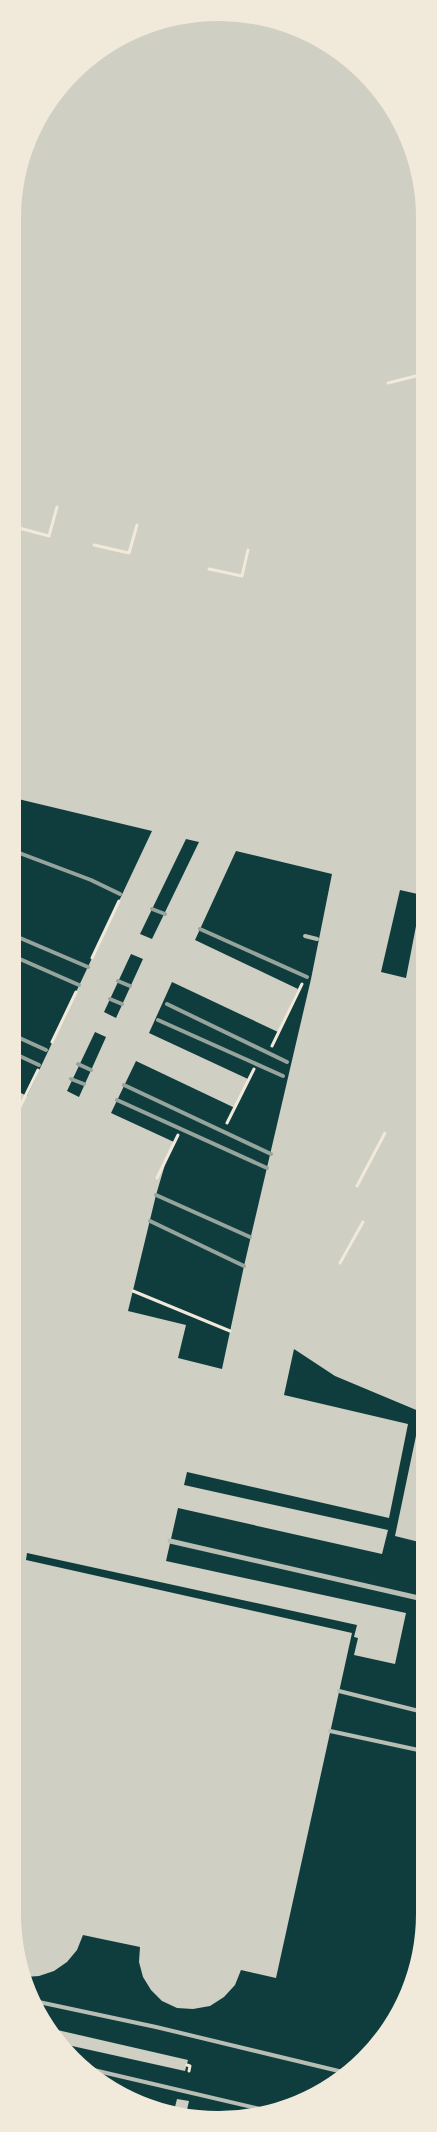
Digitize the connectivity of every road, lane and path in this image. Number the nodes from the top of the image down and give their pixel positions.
1 (416, 376) edge
2 (388, 383) dead end
3 (57, 506) dead end
4 (137, 525) dead end
5 (21, 529) edge
6 (94, 545) dead end
7 (248, 550) dead end
8 (209, 569) dead end
9 (119, 901) dead end
10 (305, 936) dead end
11 (317, 939) dead end
12 (92, 958) dead end
13 (302, 984) dead end
14 (76, 992) dead end
15 (52, 1042) dead end
16 (272, 1046) dead end
17 (254, 1069) dead end
18 (38, 1070) dead end
19 (21, 1106) edge
20 (227, 1123) dead end
21 (385, 1133) dead end
22 (178, 1135) dead end
23 (157, 1178) dead end
24 (357, 1186) dead end
25 (363, 1222) dead end
26 (340, 1262) dead end
27 (133, 1291) dead end
28 (230, 1331) dead end
29 (170, 1542) dead end
30 (416, 1597) edge
31 (339, 1691) dead end
32 (416, 1710) edge
33 (330, 1731) dead end
34 (416, 1749) edge
35 (43, 2003) edge
36 (339, 2070) edge
37 (100, 2072) edge
38 (254, 2107) edge

1 - 2 path
3 - 5 path
4 - 6 path
7 - 8 path
9 - 12 path
10 - 11 lane
13 - 16 path
14 - 15 path
17 - 20 path
18 - 19 path
21 - 24 path
22 - 23 path
25 - 26 path
27 - 28 path
29 - 30 street
31 - 32 lane
33 - 34 lane
35 - 36 lane
37 - 38 lane

